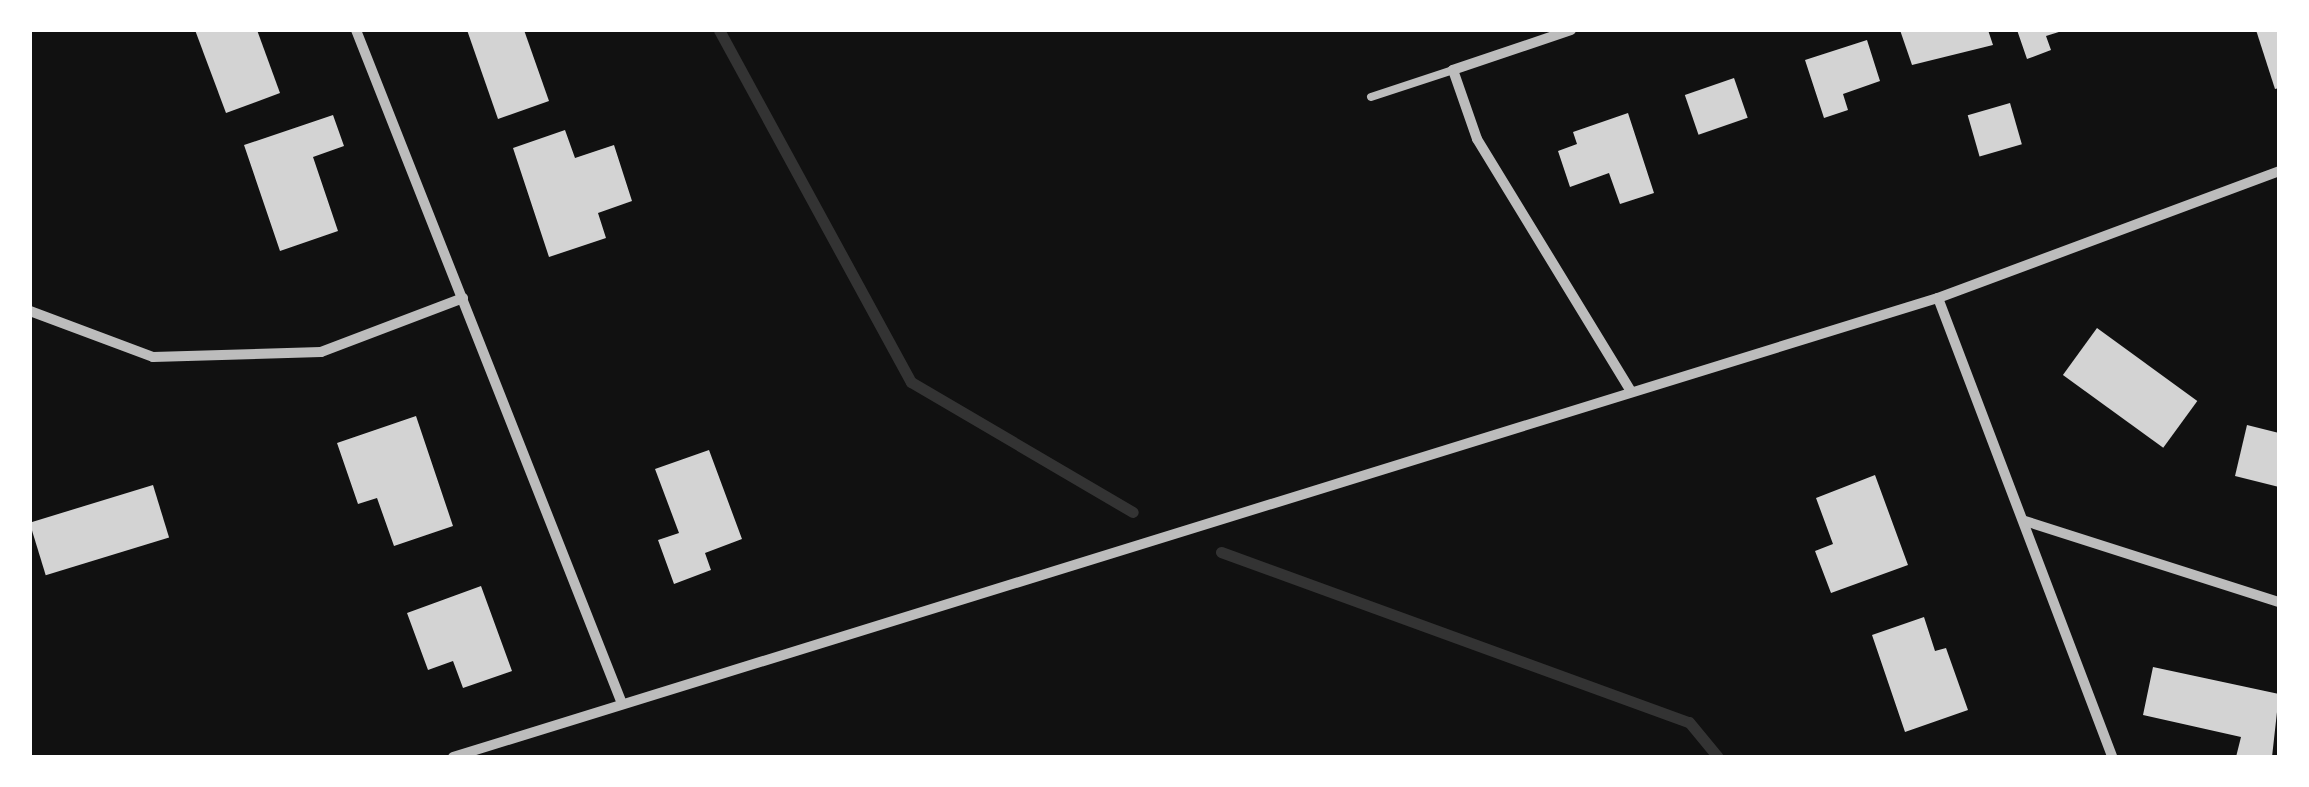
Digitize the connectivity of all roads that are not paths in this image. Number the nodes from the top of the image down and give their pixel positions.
1 (356, 30) edge
2 (1571, 30) edge
3 (1452, 70) junction
4 (1371, 97) dead end
5 (2279, 172) edge
6 (463, 298) junction
7 (1938, 298) junction
8 (30, 311) edge
9 (1631, 392) junction
10 (2025, 521) junction
11 (2279, 602) edge
12 (621, 700) junction
13 (453, 757) edge
14 (2112, 757) edge

1 - 6 street
2 - 3 street
3 - 4 lane
3 - 9 street
5 - 7 street
6 - 8 street
6 - 12 street
7 - 9 street
7 - 10 street
9 - 12 street
10 - 11 street
10 - 14 street
12 - 13 street

